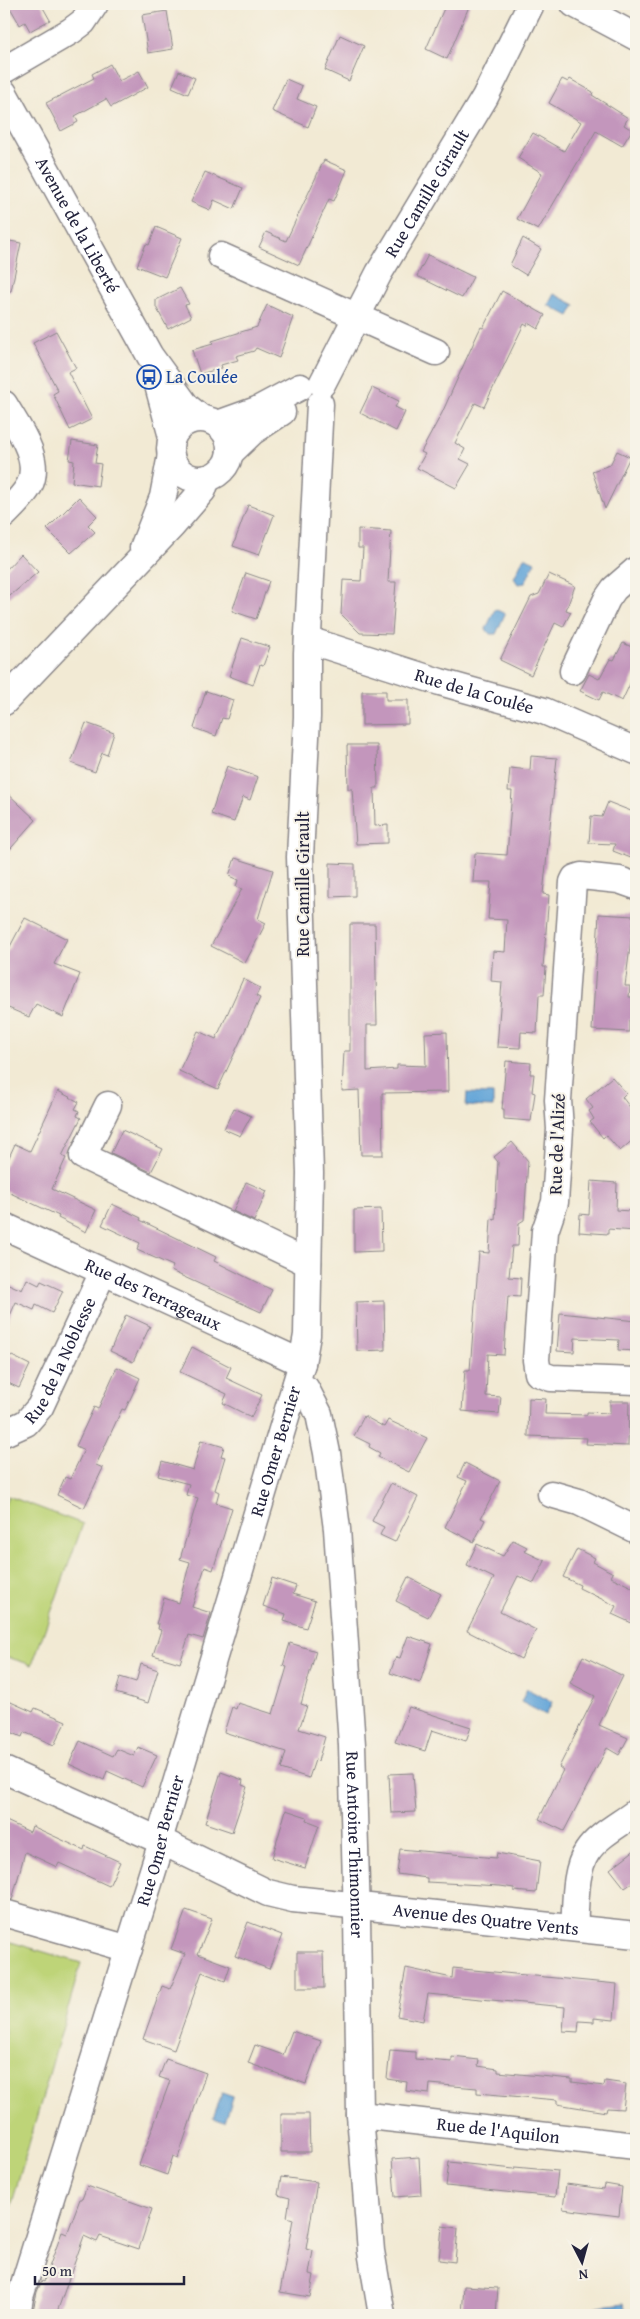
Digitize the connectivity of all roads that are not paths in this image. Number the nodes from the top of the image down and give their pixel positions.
1 (95, 4) edge
2 (531, 4) edge
3 (574, 4) edge
4 (636, 37) edge
5 (4, 70) edge
6 (4, 93) edge
7 (221, 256) dead end
8 (355, 316) junction
9 (436, 352) dead end
10 (150, 356) junction
11 (311, 394) junction
12 (4, 404) edge
13 (209, 421) junction
14 (172, 446) junction
15 (230, 453) junction
16 (207, 478) junction
17 (4, 515) edge
18 (136, 562) junction
19 (636, 570) edge
20 (308, 640) junction
21 (573, 672) dead end
22 (4, 702) edge
23 (636, 751) edge
24 (636, 886) edge
25 (108, 1105) dead end
26 (4, 1226) edge
27 (308, 1263) junction
28 (102, 1272) junction
29 (299, 1374) junction
30 (636, 1381) edge
31 (4, 1433) edge
32 (551, 1494) dead end
33 (636, 1530) edge
34 (4, 1770) edge
35 (636, 1812) edge
36 (161, 1841) junction
37 (357, 1906) junction
38 (4, 1913) edge
39 (574, 1928) junction
40 (636, 1935) edge
41 (128, 1949) junction
42 (360, 2115) junction
43 (636, 2146) edge
44 (13, 2307) edge
45 (382, 2315) edge

1 - 5 street
2 - 8 street, Rue Camille Girault
3 - 4 street
6 - 10 street, Avenue de la Liberté
7 - 8 street
8 - 9 street
8 - 11 street, Rue Camille Girault
10 - 13 street, Avenue de la Liberté
10 - 14 street, Avenue de la Liberté
11 - 13 street
11 - 15 street
11 - 20 street, Rue Camille Girault
12 - 17 street
13 - 14 street
13 - 15 street, Avenue de la Liberté
14 - 16 street, Avenue de la Liberté
14 - 18 street, Avenue de la Liberté
15 - 16 street, Avenue de la Liberté
16 - 18 street, Avenue de la Liberté
18 - 22 street, Avenue de la Liberté
19 - 21 street
20 - 23 street, Rue de la Coulée
20 - 27 street, Rue Camille Girault
24 - 30 street, Rue de l'Alizé
25 - 27 street
26 - 28 street, Rue des Terrageaux
27 - 29 street, Rue Camille Girault
28 - 29 street, Rue des Terrageaux
28 - 31 street, Rue de la Noblesse
29 - 36 street, Rue Omer Bernier
29 - 37 street, Rue Antoine Thimonnier
32 - 33 street
34 - 36 street, Avenue des Quatre Vents
35 - 39 street
36 - 37 street, Avenue des Quatre Vents
36 - 41 street, Rue Omer Bernier
37 - 39 street, Avenue des Quatre Vents
37 - 42 street, Rue Antoine Thimonnier
38 - 41 street
39 - 40 street, Avenue des Quatre Vents
41 - 44 street, Rue Omer Bernier
42 - 43 street, Rue de l'Aquilon
42 - 45 street, Rue Antoine Thimonnier

